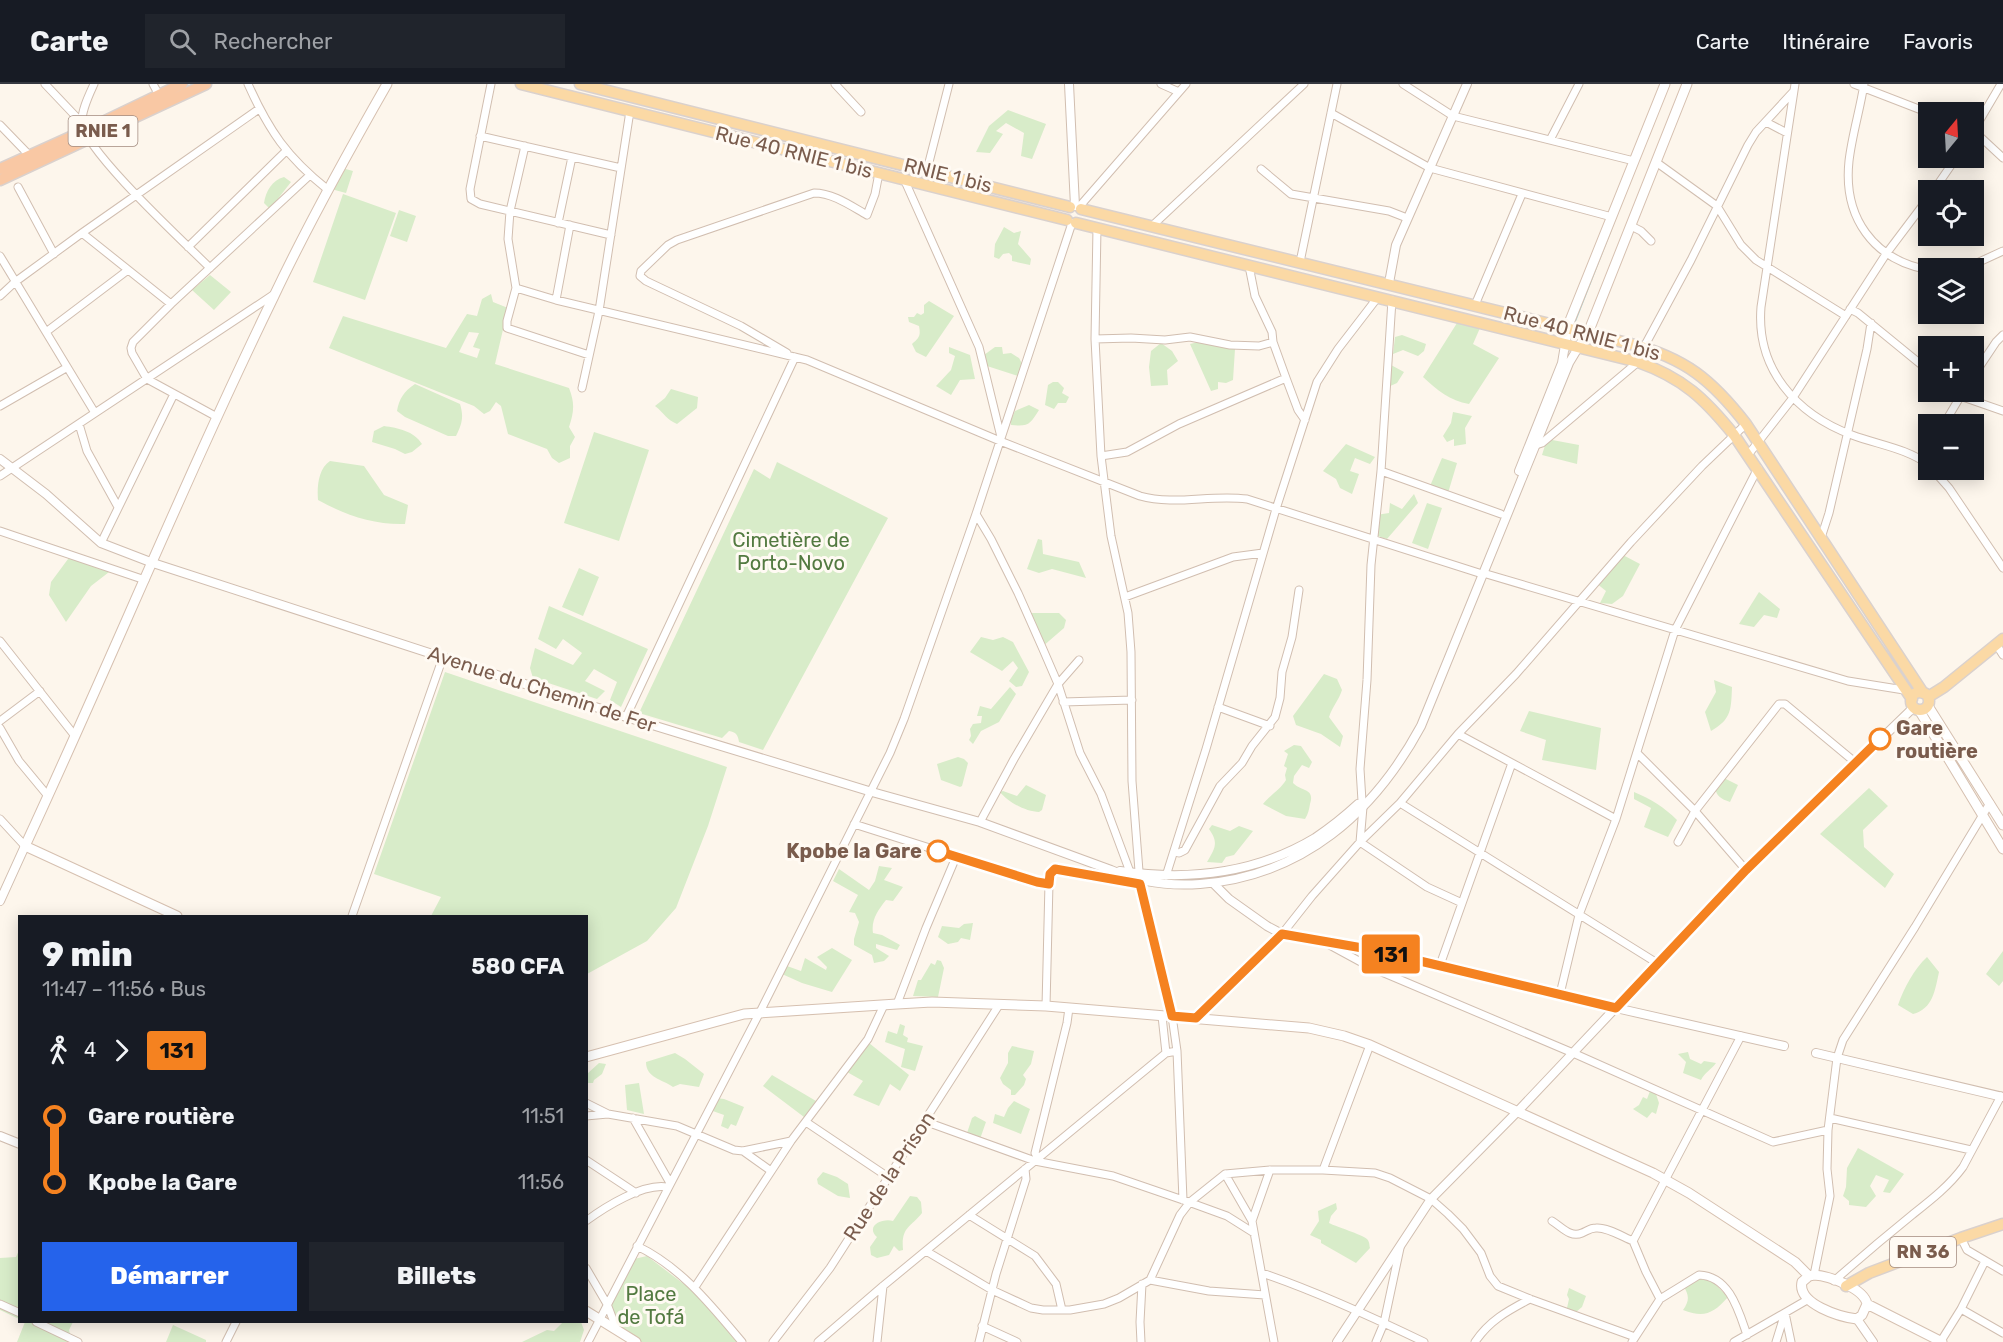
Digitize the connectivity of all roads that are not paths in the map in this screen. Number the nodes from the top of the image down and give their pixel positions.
1 (45, 84) edge
2 (94, 84) edge
3 (153, 84) edge
4 (182, 84) edge
5 (206, 84) edge
6 (248, 84) edge
7 (387, 84) edge
8 (491, 84) edge
9 (521, 84) edge
10 (580, 84) edge
11 (835, 84) edge
12 (949, 84) edge
13 (1069, 84) edge
14 (1161, 84) edge
15 (1186, 84) edge
16 (1304, 84) edge
17 (1337, 84) edge
18 (1403, 84) edge
19 (1467, 84) edge
20 (1579, 84) edge
21 (1665, 84) edge
22 (1687, 84) edge
23 (1854, 84) edge
24 (2001, 84) edge
25 (1864, 86) edge
26 (1795, 87) edge
27 (612, 88) edge
28 (1179, 92) junction
29 (159, 95) junction
30 (1918, 108) edge
31 (259, 109) junction
32 (630, 111) junction
33 (861, 112) dead end
34 (1331, 113) junction
35 (1984, 113) edge
36 (1453, 116) junction
37 (1766, 122) junction
38 (0, 125) edge
39 (84, 131) junction
40 (1787, 133) junction
41 (480, 136) junction
42 (1550, 140) junction
43 (1984, 140) edge
44 (525, 146) junction
45 (286, 151) junction
46 (30, 156) junction
47 (572, 157) junction
48 (2003, 158) edge
49 (1634, 160) junction
50 (1656, 162) junction
51 (621, 168) junction
52 (1430, 168) junction
53 (0, 169) edge
54 (1261, 169) dead end
55 (927, 170) junction
56 (879, 173) junction
57 (310, 175) junction
58 (904, 179) junction
59 (0, 180) edge
60 (18, 187) dead end
61 (327, 189) junction
62 (1522, 194) junction
63 (137, 196) junction
64 (1313, 199) junction
65 (1717, 206) junction
66 (1077, 207) junction
67 (510, 211) junction
68 (1918, 212) edge
69 (1612, 217) junction
70 (1407, 218) junction
71 (1072, 222) junction
72 (558, 223) junction
73 (570, 225) junction
74 (1152, 226) junction
75 (1631, 226) junction
76 (1096, 228) junction
77 (82, 233) junction
78 (610, 235) junction
79 (1651, 241) dead end
80 (188, 247) junction
81 (2003, 251) edge
82 (54, 254) junction
83 (1886, 254) junction
84 (0, 256) edge
85 (1984, 260) edge
86 (1300, 262) junction
87 (1249, 266) junction
88 (210, 268) junction
89 (1767, 268) junction
90 (1918, 268) edge
91 (128, 270) junction
92 (15, 282) junction
93 (1389, 284) junction
94 (516, 288) junction
95 (274, 295) junction
96 (0, 296) edge
97 (1378, 297) junction
98 (556, 300) junction
99 (1392, 300) junction
100 (171, 304) junction
101 (1475, 305) junction
102 (599, 311) junction
103 (1848, 312) junction
104 (1871, 323) junction
105 (1567, 328) junction
106 (46, 332) junction
107 (1588, 333) junction
108 (2003, 335) edge
109 (1095, 339) junction
110 (1274, 342) junction
111 (1565, 345) junction
112 (1644, 347) junction
113 (1578, 348) junction
114 (589, 355) junction
115 (795, 357) junction
116 (1984, 360) edge
117 (1638, 362) junction
118 (1918, 362) edge
119 (1566, 363) junction
120 (66, 368) junction
121 (1286, 378) junction
122 (147, 379) junction
123 (582, 388) dead end
124 (174, 394) junction
125 (1792, 399) junction
126 (1981, 402) edge
127 (0, 406) edge
128 (2003, 411) edge
129 (95, 413) junction
130 (217, 417) junction
131 (1305, 420) junction
132 (79, 424) junction
133 (1746, 424) junction
134 (1847, 433) junction
135 (1734, 435) junction
136 (1001, 439) junction
137 (1759, 442) junction
138 (1536, 445) junction
139 (1748, 455) junction
140 (1101, 456) junction
141 (0, 459) edge
142 (1918, 459) edge
143 (13, 467) junction
144 (1758, 468) junction
145 (1381, 471) junction
146 (0, 476) edge
147 (1942, 480) edge
148 (1105, 483) junction
149 (118, 507) junction
150 (1276, 509) junction
151 (976, 514) junction
152 (1501, 514) junction
153 (0, 531) edge
154 (1821, 538) junction
155 (1374, 540) junction
156 (101, 543) junction
157 (1263, 553) junction
158 (153, 563) junction
159 (2003, 568) edge
160 (1481, 573) junction
161 (145, 580) junction
162 (1299, 590) dead end
163 (1125, 597) junction
164 (1579, 602) junction
165 (1675, 630) junction
166 (0, 641) edge
167 (1999, 641) edge
168 (2003, 655) edge
169 (443, 657) junction
170 (1079, 660) dead end
171 (1058, 684) junction
172 (40, 691) junction
173 (1921, 699) junction
174 (1132, 700) junction
175 (1063, 702) junction
176 (1218, 707) junction
177 (626, 717) junction
178 (0, 721) edge
179 (1270, 726) junction
180 (0, 728) edge
181 (1458, 734) junction
182 (75, 736) junction
183 (1637, 753) junction
184 (1512, 763) junction
185 (1856, 763) junction
186 (872, 792) junction
187 (48, 796) junction
188 (1400, 803) junction
189 (1990, 803) junction
190 (1362, 804) junction
191 (1695, 811) junction
192 (1982, 815) junction
193 (0, 819) edge
194 (1616, 819) junction
195 (980, 822) junction
196 (854, 824) junction
197 (2003, 825) edge
198 (1360, 842) junction
199 (1678, 842) dead end
200 (26, 846) junction
201 (2003, 849) edge
202 (1174, 852) junction
203 (1480, 853) junction
204 (956, 856) junction
205 (1746, 870) junction
206 (1166, 876) junction
207 (1137, 878) junction
208 (1213, 883) junction
209 (1049, 884) junction
210 (0, 901) edge
211 (1462, 903) junction
212 (175, 915) edge
213 (352, 915) edge
214 (1579, 915) junction
215 (1282, 934) junction
216 (1321, 941) junction
217 (1657, 963) junction
218 (1440, 965) junction
219 (1560, 994) junction
220 (897, 1004) junction
221 (884, 1005) junction
222 (999, 1005) junction
223 (1046, 1006) junction
224 (1069, 1008) junction
225 (1616, 1008) junction
226 (760, 1012) junction
227 (1162, 1016) junction
228 (1172, 1016) junction
229 (1196, 1018) junction
230 (1741, 1036) junction
231 (1370, 1045) junction
232 (1784, 1046) dead end
233 (1177, 1051) junction
234 (1166, 1053) junction
235 (1573, 1053) junction
236 (1816, 1053) dead end
237 (588, 1056) edge
238 (1838, 1058) junction
239 (2002, 1096) edge
240 (588, 1104) edge
241 (1702, 1110) junction
242 (1518, 1111) junction
243 (608, 1114) junction
244 (588, 1116) edge
245 (633, 1118) junction
246 (1830, 1118) junction
247 (924, 1121) junction
248 (806, 1122) junction
249 (1828, 1130) junction
250 (696, 1133) junction
251 (0, 1136) edge
252 (791, 1141) junction
253 (18, 1143) edge
254 (1971, 1150) junction
255 (744, 1151) junction
256 (1036, 1160) junction
257 (588, 1161) edge
258 (1025, 1169) junction
259 (1270, 1170) junction
260 (1323, 1170) junction
261 (771, 1171) junction
262 (1225, 1173) junction
263 (888, 1177) junction
264 (1665, 1179) junction
265 (668, 1185) junction
266 (636, 1193) junction
267 (1431, 1199) junction
268 (1187, 1201) junction
269 (969, 1215) junction
270 (588, 1220) edge
271 (1252, 1221) junction
272 (1552, 1221) dead end
273 (2003, 1224) edge
274 (1254, 1233) junction
275 (1008, 1238) junction
276 (1961, 1238) junction
277 (1633, 1241) junction
278 (637, 1246) junction
279 (1400, 1248) junction
280 (926, 1251) junction
281 (1986, 1261) junction
282 (2003, 1270) edge
283 (588, 1271) edge
284 (1262, 1273) junction
285 (1811, 1275) junction
286 (1150, 1280) junction
287 (1834, 1281) junction
288 (1142, 1284) junction
289 (883, 1286) junction
290 (1846, 1286) junction
291 (695, 1287) junction
292 (992, 1290) junction
293 (1265, 1295) junction
294 (1530, 1299) junction
295 (1660, 1299) junction
296 (1807, 1300) junction
297 (0, 1304) edge
298 (607, 1304) junction
299 (1867, 1304) junction
300 (1961, 1309) junction
301 (1062, 1310) junction
302 (1359, 1310) junction
303 (18, 1312) edge
304 (588, 1312) edge
305 (1785, 1313) junction
306 (1857, 1318) junction
307 (599, 1319) junction
308 (38, 1323) edge
309 (236, 1323) edge
310 (1384, 1323) junction
311 (982, 1326) junction
312 (617, 1330) junction
313 (2003, 1333) edge
314 (1748, 1335) junction
315 (1633, 1340) edge
316 (78, 1342) edge
317 (226, 1342) edge
318 (588, 1342) edge
319 (636, 1342) edge
320 (742, 1342) edge
321 (773, 1342) edge
322 (818, 1342) edge
323 (877, 1342) edge
324 (979, 1342) edge
325 (1017, 1342) edge
326 (1141, 1342) edge
327 (1274, 1342) edge
328 (1337, 1342) edge
329 (1376, 1342) edge
330 (1424, 1342) edge
331 (1475, 1342) edge
332 (1734, 1342) edge
333 (1776, 1342) edge
334 (1791, 1342) edge
335 (1873, 1342) edge
336 (1942, 1342) edge

1 - 39 street
2 - 39 street
3 - 29 street
4 - 29 highway, RNIE 1
5 - 39 highway, RNIE 1
6 - 31 street
7 - 61 main road
8 - 41 street
9 - 32 main road, Rue 40 RNIE 1 bis
10 - 27 main road, RNIE 1 bis
11 - 33 street
12 - 55 street
13 - 66 street
14 - 28 street
15 - 28 street
16 - 74 street
17 - 34 street
18 - 36 street
19 - 36 street
20 - 42 street
21 - 49 main road
22 - 50 main road
23 - 25 street
24 - 35 street
25 - 30 street
25 - 83 street
26 - 37 street
26 - 40 street
27 - 55 main road, RNIE 1 bis
28 - 66 street
29 - 39 highway, RNIE 1
31 - 45 street
31 - 63 street
32 - 51 street
32 - 56 main road, Rue 40 RNIE 1 bis
34 - 52 street
34 - 64 street
36 - 42 street
36 - 52 street
37 - 40 street
37 - 65 street
38 - 46 street
39 - 46 highway, RNIE 1
39 - 59 highway, RNIE 1
39 - 63 street
40 - 89 street
41 - 44 street
41 - 67 street
42 - 49 street
43 - 48 street
44 - 47 street
44 - 67 street
45 - 57 street
45 - 80 street
46 - 53 highway, RNIE 1
47 - 51 street
47 - 72 street
49 - 69 main road
50 - 65 street
50 - 75 main road
51 - 78 street
52 - 62 street
52 - 70 street
54 - 64 street
55 - 66 main road, RNIE 1 bis
56 - 58 main road, Rue 40 RNIE 1 bis
56 - 115 street
57 - 61 street
57 - 88 street
58 - 71 main road, Rue 40 RNIE 1 bis
58 - 136 street
60 - 82 street
61 - 95 main road
62 - 69 street
62 - 101 street
63 - 77 street
63 - 80 street
64 - 70 street
64 - 86 street
65 - 89 street
65 - 112 street
66 - 71 main road
66 - 74 main road, Rue 40 RNIE 1 bis
67 - 72 street
67 - 94 street
68 - 83 street
69 - 105 main road
70 - 93 street
71 - 76 main road, Rue 40 RNIE 1 bis
71 - 136 street
72 - 73 street
73 - 78 street
73 - 98 street
74 - 86 main road, Rue 40 RNIE 1 bis
75 - 79 street
75 - 107 main road
76 - 87 main road, Rue 40 RNIE 1 bis
76 - 109 street
77 - 82 street
77 - 91 street
78 - 102 street
80 - 88 street
81 - 85 street
82 - 92 street
83 - 90 street
83 - 103 street
84 - 92 street
86 - 93 main road, Rue 40 RNIE 1 bis
87 - 97 main road, Rue 40 RNIE 1 bis
87 - 110 street
88 - 100 street
89 - 103 street
89 - 125 street
91 - 100 street
91 - 106 street
92 - 96 street
92 - 106 street
93 - 101 main road, Rue 40 RNIE 1 bis
94 - 98 street
94 - 114 street
95 - 122 street
95 - 130 main road
97 - 99 main road, Rue 40 RNIE 1 bis
97 - 131 street
98 - 102 street
99 - 111 main road, Rue 40 RNIE 1 bis
99 - 145 street
100 - 122 street
101 - 105 main road, Rue 40 RNIE 1 bis
102 - 114 street
102 - 115 street
103 - 104 street
103 - 125 street
104 - 118 street
104 - 134 street
105 - 107 main road, Rue 40 RNIE 1 bis
105 - 111 main road
106 - 120 street
107 - 112 main road, Rue 40 RNIE 1 bis
107 - 113 main road
108 - 116 street
109 - 110 street
109 - 140 street
110 - 121 street
111 - 113 main road, Rue 40 RNIE 1 bis
111 - 119 street
112 - 133 main road, Rue 40 RNIE 1 bis
113 - 117 main road, Rue 40 RNIE 1 bis
113 - 119 street
114 - 123 street
115 - 136 street
115 - 177 street
117 - 135 main road, Rue 40 RNIE 1 bis
117 - 138 street
119 - 138 street
119 - 152 street
120 - 127 street
120 - 129 street
121 - 131 street
121 - 140 street
122 - 124 street
122 - 129 street
124 - 130 street
124 - 149 street
125 - 134 street
125 - 137 street
126 - 128 street
129 - 132 street
130 - 158 main road
131 - 150 street
132 - 143 street
132 - 149 street
133 - 135 street
133 - 137 main road, Rue 40 RNIE 1 bis
134 - 142 street
134 - 154 street
135 - 139 main road, Rue 40 RNIE 1 bis
135 - 164 street
136 - 148 street
136 - 151 street
137 - 139 street
137 - 154 main road, Rue 40 RNIE 1 bis
138 - 160 street
139 - 144 main road, Rue 40 RNIE 1 bis
140 - 148 street
141 - 143 street, Avenue du Chemin de Fer
143 - 146 street
143 - 156 street, Avenue du Chemin de Fer
144 - 165 street
144 - 173 main road, Rue 40 RNIE 1 bis
145 - 152 street
145 - 155 street
147 - 159 street
148 - 150 street
148 - 163 street
149 - 156 street
150 - 155 street
150 - 157 street
151 - 171 street
151 - 186 street
152 - 160 street
153 - 161 street
154 - 173 main road, Rue 40 RNIE 1 bis
155 - 160 street
155 - 190 street
156 - 158 street, Avenue du Chemin de Fer
157 - 163 street
157 - 176 street
158 - 161 main road
158 - 169 street, Avenue du Chemin de Fer
160 - 164 street
160 - 190 street
161 - 182 main road
162 - 179 street
163 - 174 street
164 - 165 street
164 - 181 street
165 - 173 street
165 - 183 street
166 - 172 street
167 - 168 street
167 - 173 main road
169 - 177 street, Avenue du Chemin de Fer
169 - 213 street
170 - 171 street
171 - 175 street
171 - 195 street
172 - 178 street
172 - 182 street
173 - 185 street
173 - 189 main road
173 - 192 main road
174 - 175 street
174 - 207 street
175 - 207 street
176 - 179 street
176 - 202 street
177 - 186 street, Avenue du Chemin de Fer
179 - 202 street
180 - 187 street
181 - 184 street
181 - 188 street
182 - 187 main road
183 - 191 street
183 - 194 street
184 - 194 street
184 - 203 street
185 - 191 street
185 - 205 street
186 - 195 street, Avenue du Chemin de Fer
186 - 196 street
187 - 200 main road
188 - 198 street
188 - 203 street
189 - 192 street
189 - 197 main road
190 - 198 street
190 - 206 street
190 - 208 street
191 - 199 street
191 - 205 street
192 - 201 main road
192 - 238 street
193 - 200 street
194 - 214 street
195 - 207 street, Avenue du Chemin de Fer
196 - 204 street
196 - 226 street
198 - 211 street
198 - 215 street
200 - 210 street
200 - 212 main road
202 - 206 street
203 - 211 street
203 - 214 street
204 - 209 street
204 - 220 street
205 - 217 street
206 - 207 street
207 - 208 street
207 - 209 street
207 - 228 street
208 - 215 street
209 - 223 street
211 - 218 street
214 - 217 street
214 - 219 street
215 - 216 street
215 - 229 street
216 - 218 street
216 - 235 street
217 - 225 street
218 - 219 street
219 - 225 street
220 - 221 main road
220 - 222 main road
221 - 226 main road
221 - 248 street
222 - 223 main road
222 - 247 street, Rue de la Prison
223 - 224 main road
224 - 227 main road
224 - 256 street
225 - 230 street
225 - 235 street
226 - 237 main road
226 - 250 street
227 - 228 main road
227 - 234 street
228 - 229 main road
228 - 233 street
229 - 231 main road
230 - 232 street
230 - 241 street
231 - 242 main road
231 - 260 street
233 - 234 street
233 - 268 street
234 - 256 street
235 - 241 street
235 - 242 street
236 - 238 street
238 - 239 street
238 - 246 street
239 - 254 street
240 - 243 street
241 - 249 street
241 - 264 street
242 - 264 main road
242 - 267 street
243 - 244 street
243 - 245 street
245 - 250 street
245 - 265 street
246 - 249 street
246 - 254 street
247 - 256 street
247 - 263 street, Rue de la Prison
248 - 252 street
248 - 263 street
249 - 285 street
250 - 255 street
250 - 265 street
251 - 253 street
252 - 255 street
252 - 261 street
254 - 287 street
255 - 261 street
256 - 258 street
256 - 268 street
257 - 266 street
258 - 269 street
258 - 275 street
259 - 260 street
259 - 262 street
259 - 271 street
260 - 267 street
261 - 291 street
262 - 268 street
262 - 271 street
263 - 321 street, Rue de la Prison
264 - 277 street
264 - 285 main road
265 - 266 street
265 - 278 street
266 - 270 street
267 - 279 street
267 - 294 street
268 - 274 street
268 - 286 street
269 - 275 street
269 - 280 street
271 - 274 street
272 - 277 street
273 - 276 main road, RN 36
274 - 284 street
275 - 292 street
275 - 301 street
276 - 281 street
276 - 290 main road, RN 36
277 - 295 street
278 - 291 street
278 - 298 street
279 - 302 street
279 - 310 street
280 - 289 street
280 - 292 street
281 - 282 street
281 - 300 street
283 - 298 street
284 - 293 street
284 - 302 street
285 - 287 main road
285 - 296 main road
286 - 288 street
286 - 293 street
287 - 290 main road
288 - 301 street
288 - 326 street
289 - 322 street
289 - 323 street
290 - 299 main road
291 - 320 street
292 - 301 street
292 - 311 street
293 - 327 street
294 - 315 street
294 - 331 street
295 - 314 street
295 - 315 street
296 - 305 street
296 - 306 main road
297 - 303 street
298 - 307 street
298 - 312 street
299 - 306 main road
299 - 336 main road
300 - 313 street
300 - 336 street
302 - 310 street
302 - 328 street
304 - 307 main road
305 - 314 street
305 - 333 street
305 - 334 street
306 - 335 street
307 - 312 main road
307 - 318 street
308 - 316 street
309 - 317 street
310 - 329 street
310 - 330 street
311 - 324 street
311 - 325 street
312 - 319 main road
314 - 332 street

